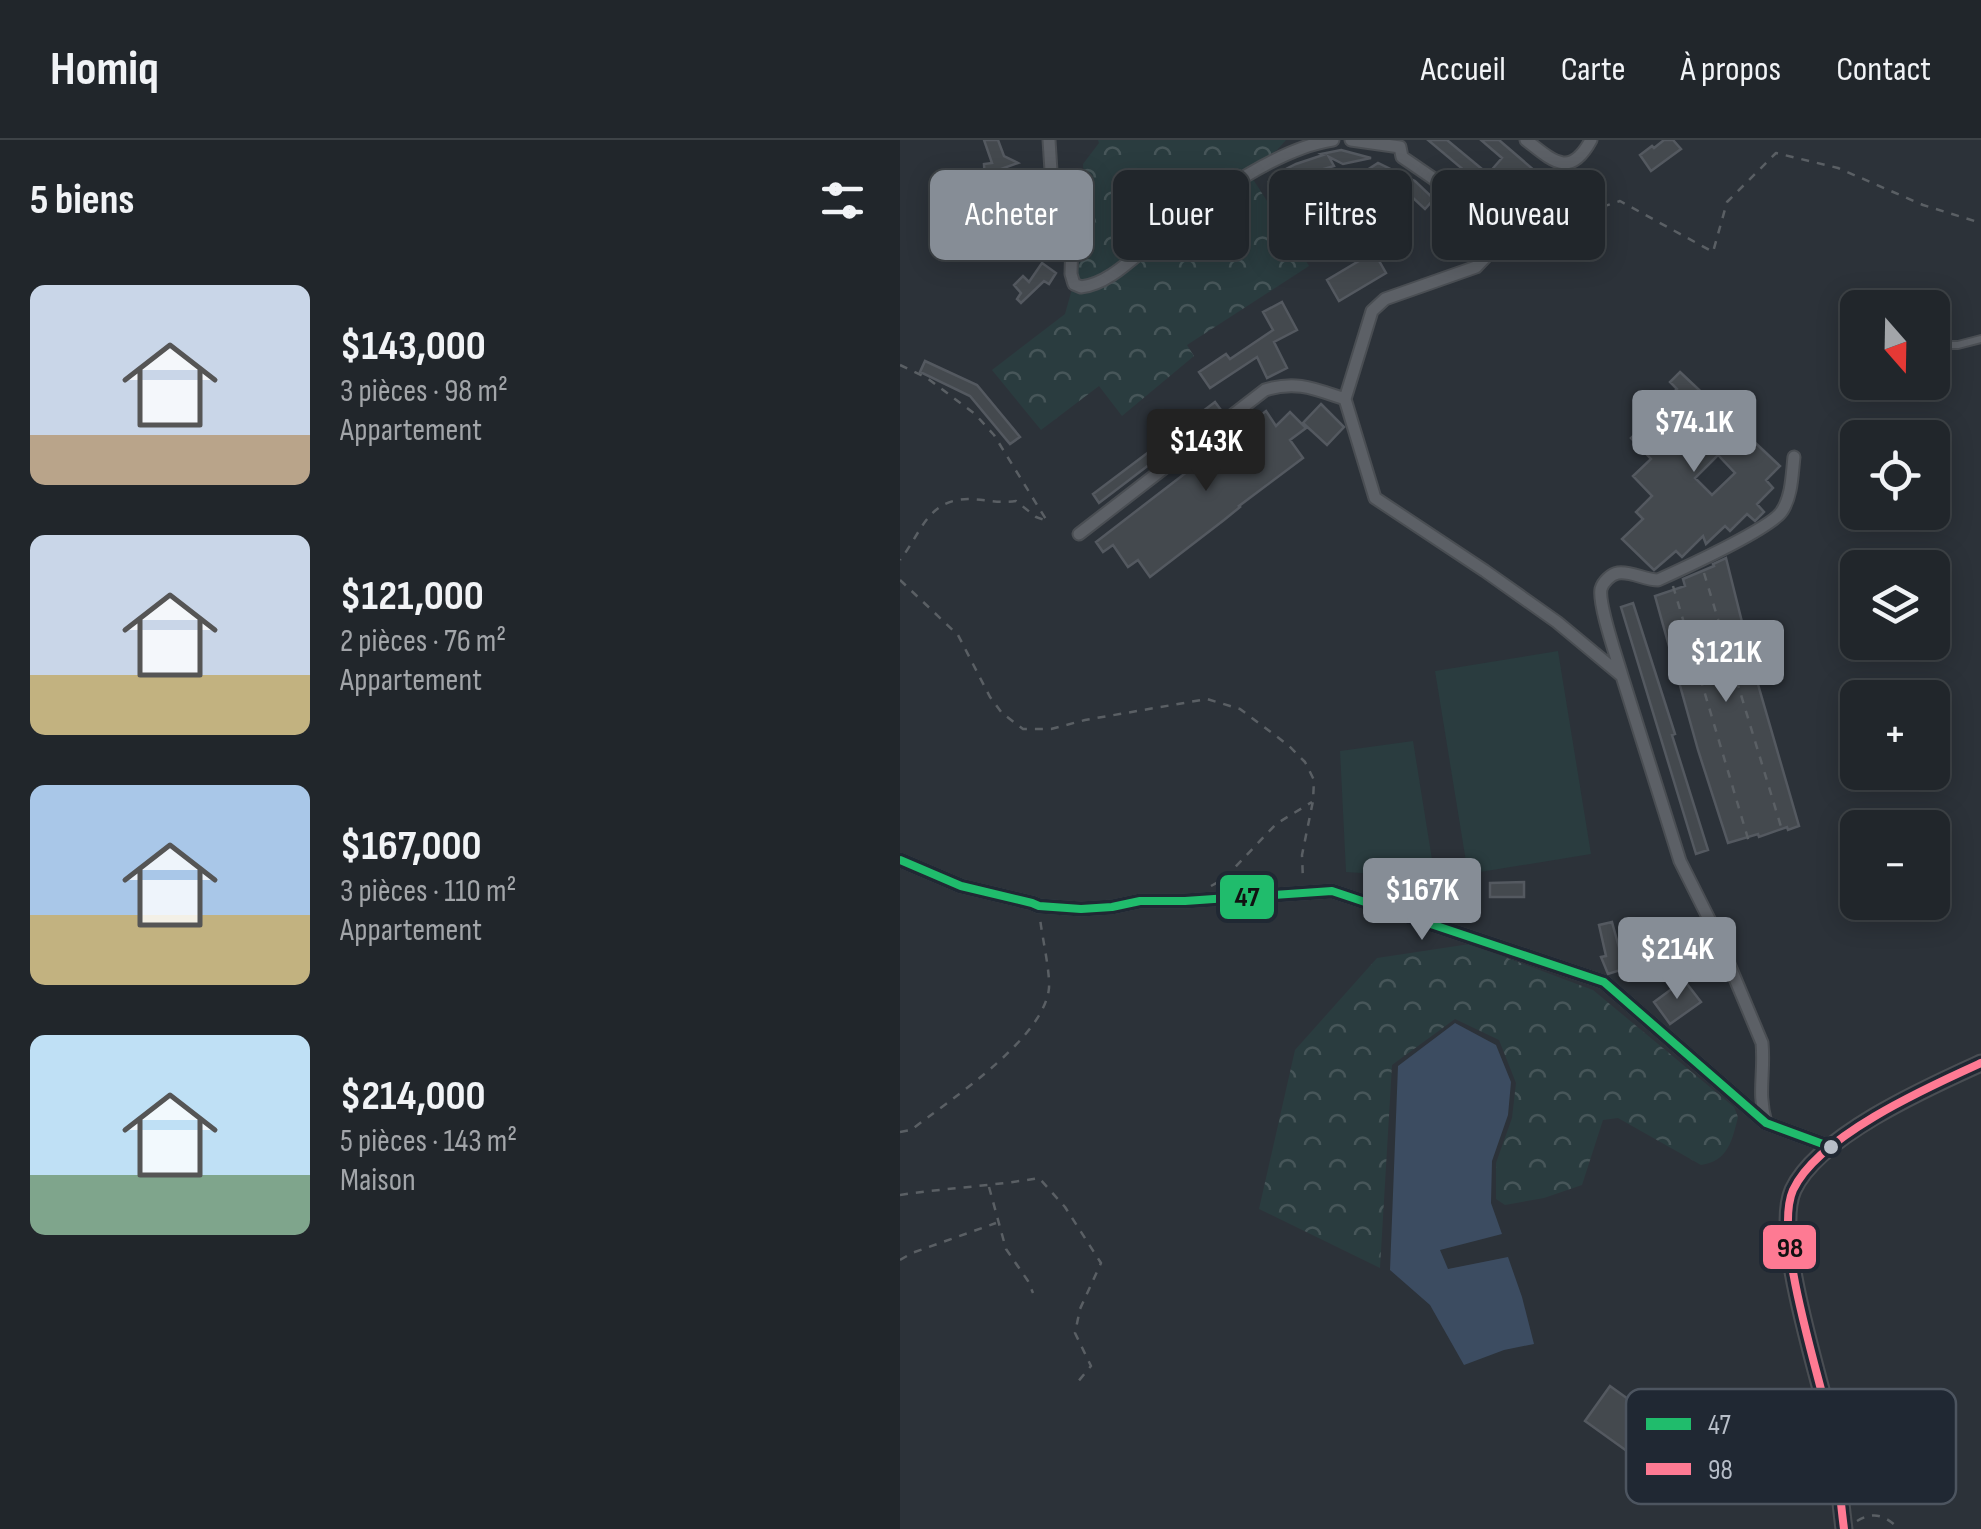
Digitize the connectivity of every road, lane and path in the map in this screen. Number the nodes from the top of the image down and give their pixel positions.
1 (1048, 140) edge
2 (1289, 140) edge
3 (1333, 140) edge
4 (1351, 140) edge
5 (1526, 140) edge
6 (1591, 140) edge
7 (1282, 156) junction
8 (1981, 224) edge
9 (1492, 267) dead end
10 (1981, 339) edge
11 (1950, 345) edge
12 (900, 365) edge
13 (1345, 399) junction
14 (1794, 457) dead end
15 (1079, 534) dead end
16 (900, 560) edge
17 (1700, 560) junction
18 (1670, 575) junction
19 (900, 580) edge
20 (1622, 676) junction
21 (1313, 801) junction
22 (1782, 830) dead end
23 (1750, 842) dead end
24 (900, 860) edge
25 (1211, 886) dead end
26 (1306, 892) junction
27 (1039, 906) junction
28 (1981, 1063) edge
29 (1766, 1123) junction
30 (900, 1132) edge
31 (1831, 1147) junction
32 (989, 1186) junction
33 (900, 1195) edge
34 (998, 1222) junction
35 (900, 1260) edge
36 (1033, 1293) dead end
37 (1076, 1384) dead end
38 (1822, 1389) edge
39 (1849, 1526) edge
40 (1898, 1529) edge

1 - 7 street
2 - 7 street
3 - 7 street
4 - 13 street
5 - 6 street
8 - 9 path
10 - 11 lane
12 - 16 path
13 - 15 street
13 - 20 street
14 - 17 street
17 - 18 street
17 - 22 path
18 - 20 street
18 - 23 path
19 - 21 path
20 - 29 street
21 - 25 path
21 - 26 path
24 - 27 street
26 - 27 street
26 - 29 street
27 - 30 path
28 - 31 street
29 - 31 street
31 - 38 street
32 - 33 path
32 - 34 path
32 - 37 path
34 - 35 path
34 - 36 path
39 - 40 path

